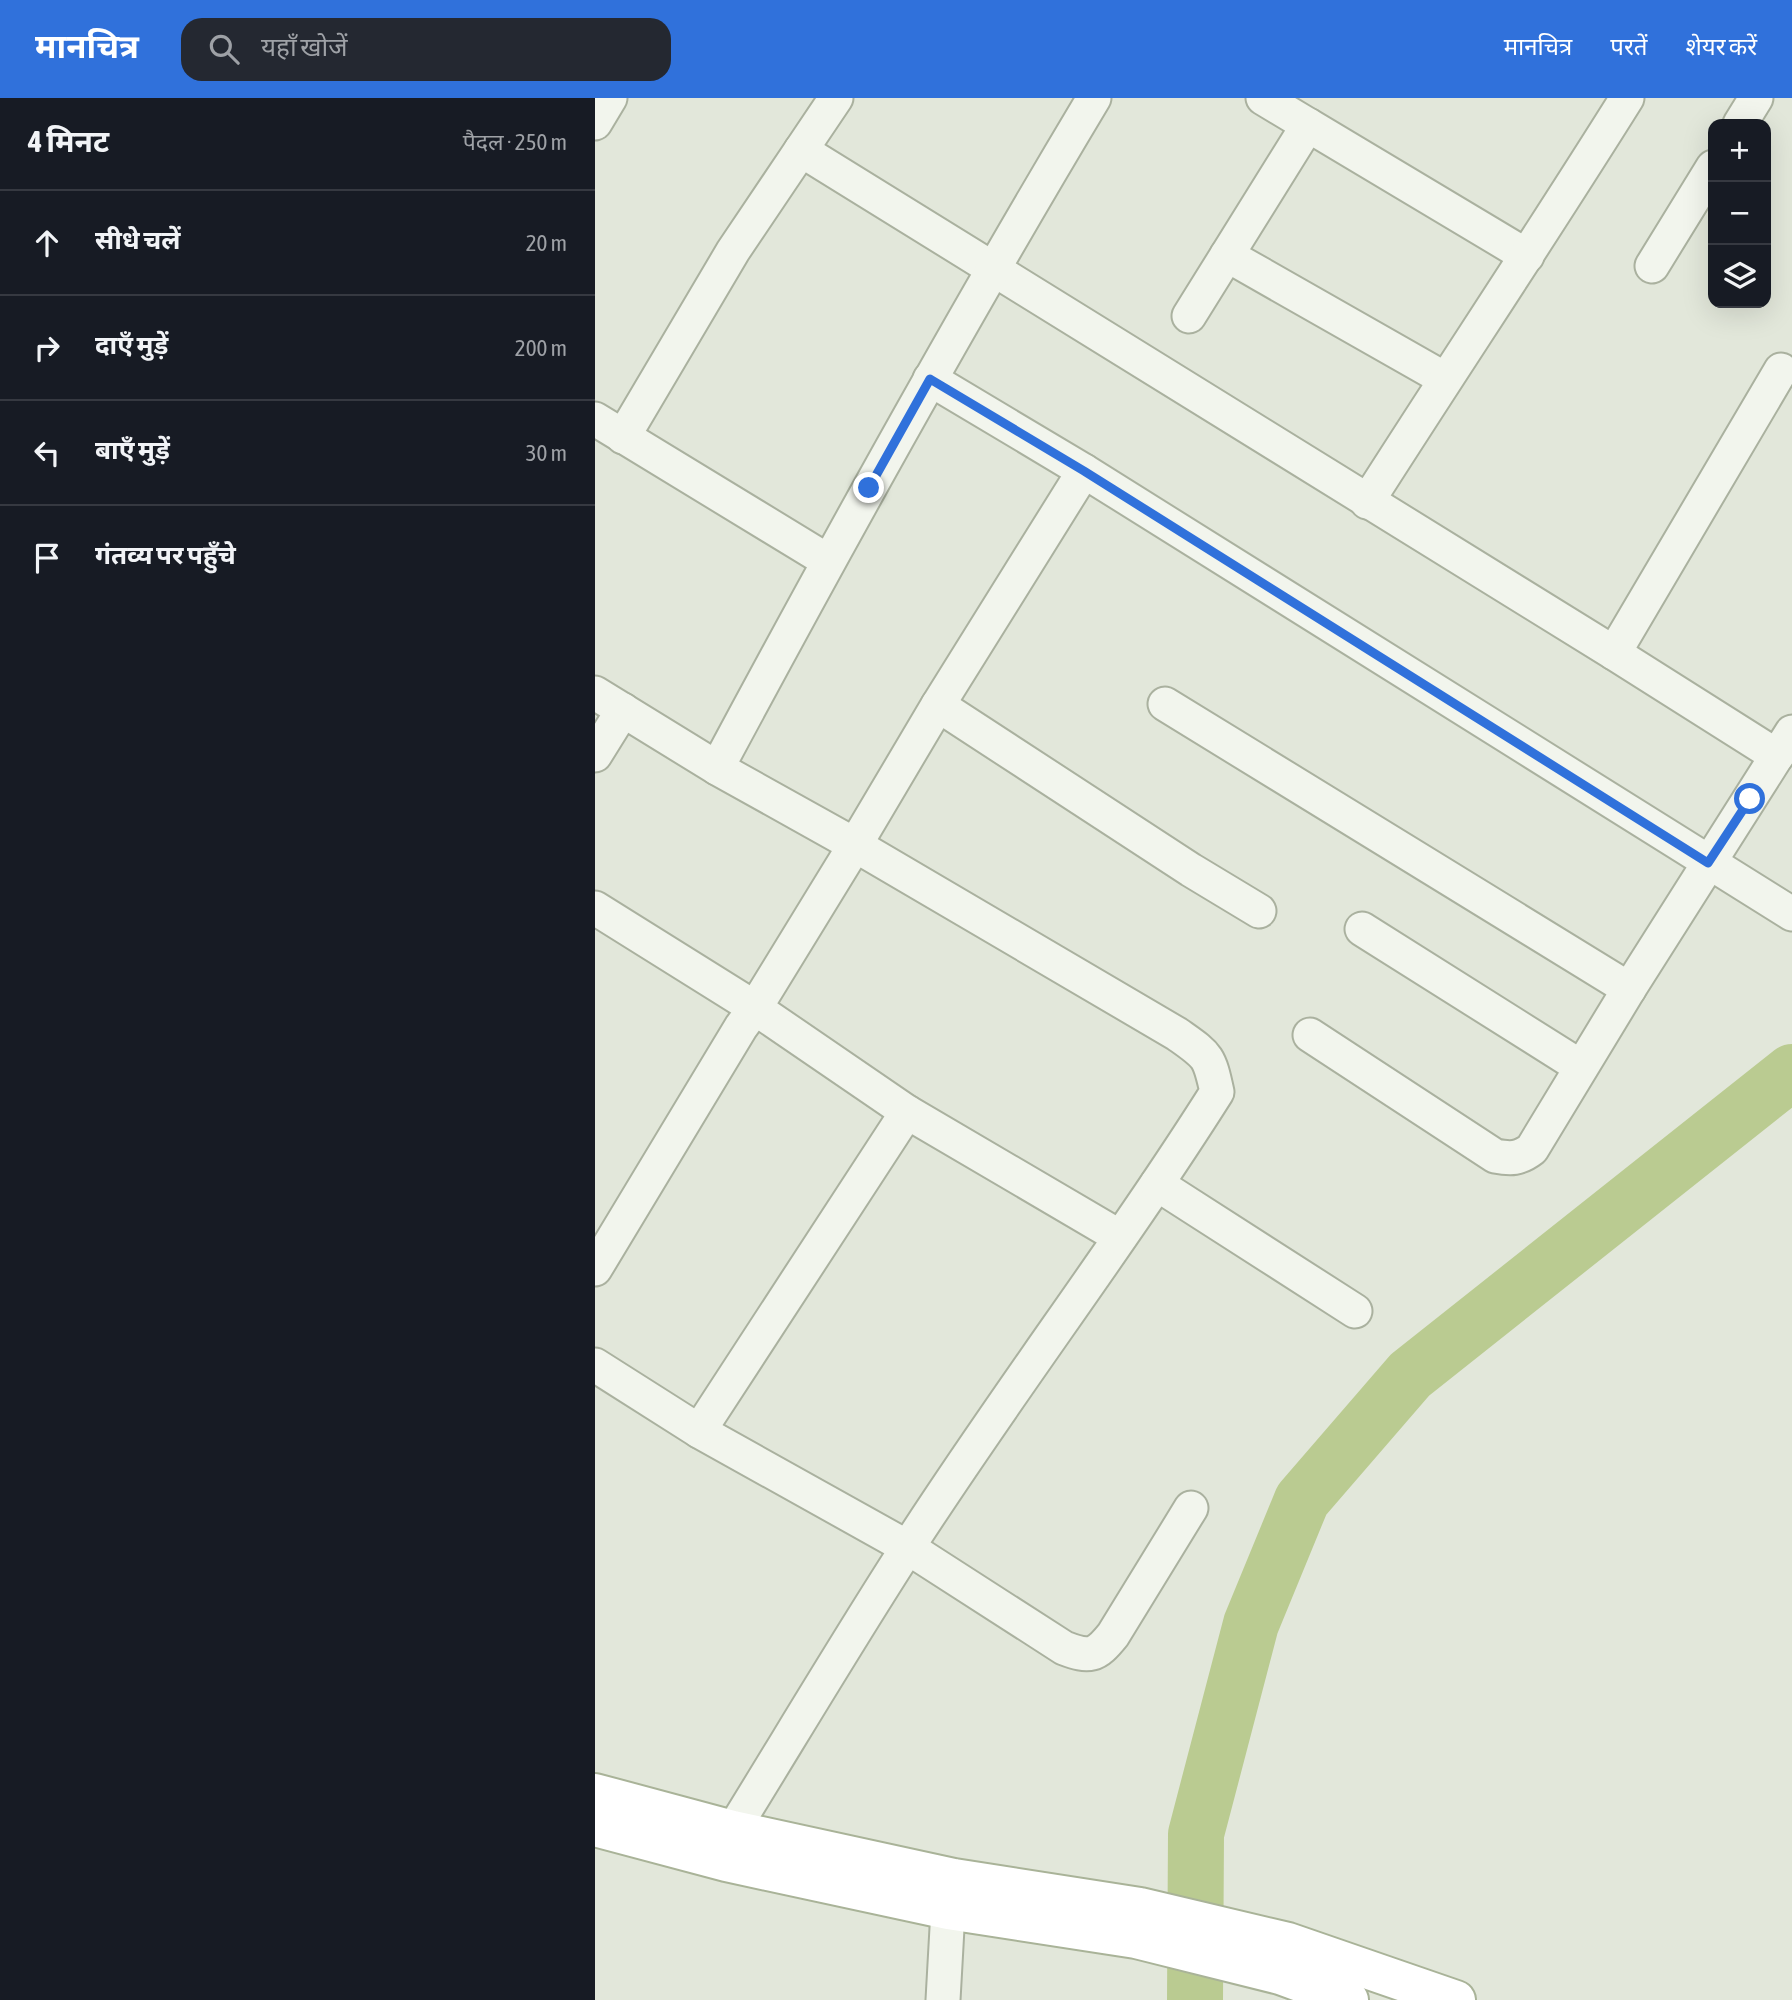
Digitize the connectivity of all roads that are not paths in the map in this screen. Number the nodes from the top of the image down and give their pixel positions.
1 (610, 98) edge
2 (836, 98) edge
3 (1094, 98) edge
4 (1263, 98) edge
5 (1627, 98) edge
6 (1756, 98) edge
7 (1743, 119) edge
8 (595, 124) edge
9 (1308, 125) junction
10 (801, 150) junction
11 (1708, 175) edge
12 (1227, 255) junction
13 (1527, 256) junction
14 (1652, 266) dead end
15 (991, 269) junction
16 (1189, 316) dead end
17 (1781, 370) dead end
18 (930, 379) junction
19 (1445, 379) junction
20 (595, 419) edge
21 (623, 437) junction
22 (1084, 471) junction
23 (1367, 502) junction
24 (828, 561) junction
25 (1615, 653) junction
26 (595, 693) edge
27 (1165, 704) dead end
28 (938, 705) junction
29 (623, 710) junction
30 (1785, 744) edge
31 (595, 755) edge
32 (717, 768) junction
33 (855, 845) junction
34 (1708, 863) junction
35 (595, 908) edge
36 (1259, 911) dead end
37 (1792, 914) edge
38 (1361, 929) dead end
39 (1629, 989) junction
40 (755, 1008) junction
41 (1310, 1035) dead end
42 (1581, 1067) junction
43 (907, 1112) junction
44 (1157, 1184) junction
45 (1120, 1237) junction
46 (595, 1269) edge
47 (1355, 1311) dead end
48 (595, 1365) edge
49 (699, 1431) junction
50 (1191, 1508) dead end
51 (907, 1547) junction
52 (595, 1793) edge
53 (595, 1826) edge
54 (733, 1830) junction
55 (949, 1910) junction
56 (1138, 1923) junction
57 (1284, 1959) junction
58 (943, 2000) edge
59 (1349, 2000) edge
60 (1456, 2000) edge

1 - 8 street
2 - 10 street
3 - 15 street
4 - 9 street
5 - 13 street
6 - 7 street
9 - 12 street
9 - 13 street
10 - 15 street
10 - 21 street
11 - 14 street
12 - 16 street
12 - 19 street
13 - 19 street
15 - 18 street
15 - 23 street
17 - 25 street
18 - 22 street
18 - 24 street
19 - 23 street
20 - 21 street
21 - 24 street
22 - 28 street
22 - 34 street
23 - 25 street
24 - 32 street
25 - 30 street
26 - 29 street
27 - 39 street
28 - 33 street
28 - 36 street
29 - 31 street
29 - 32 street
30 - 34 street
32 - 33 street
33 - 40 street
33 - 44 street
34 - 37 street
34 - 39 street
35 - 40 street
38 - 42 street
39 - 42 street
40 - 43 street
40 - 46 street
41 - 42 street
43 - 45 street
43 - 49 street
44 - 45 street
44 - 47 street
45 - 51 street
48 - 49 street
49 - 51 street
50 - 51 street
51 - 54 street
52 - 54 main road
53 - 55 main road
54 - 56 main road
55 - 56 main road
55 - 58 street
56 - 57 main road
57 - 59 main road
57 - 60 main road

